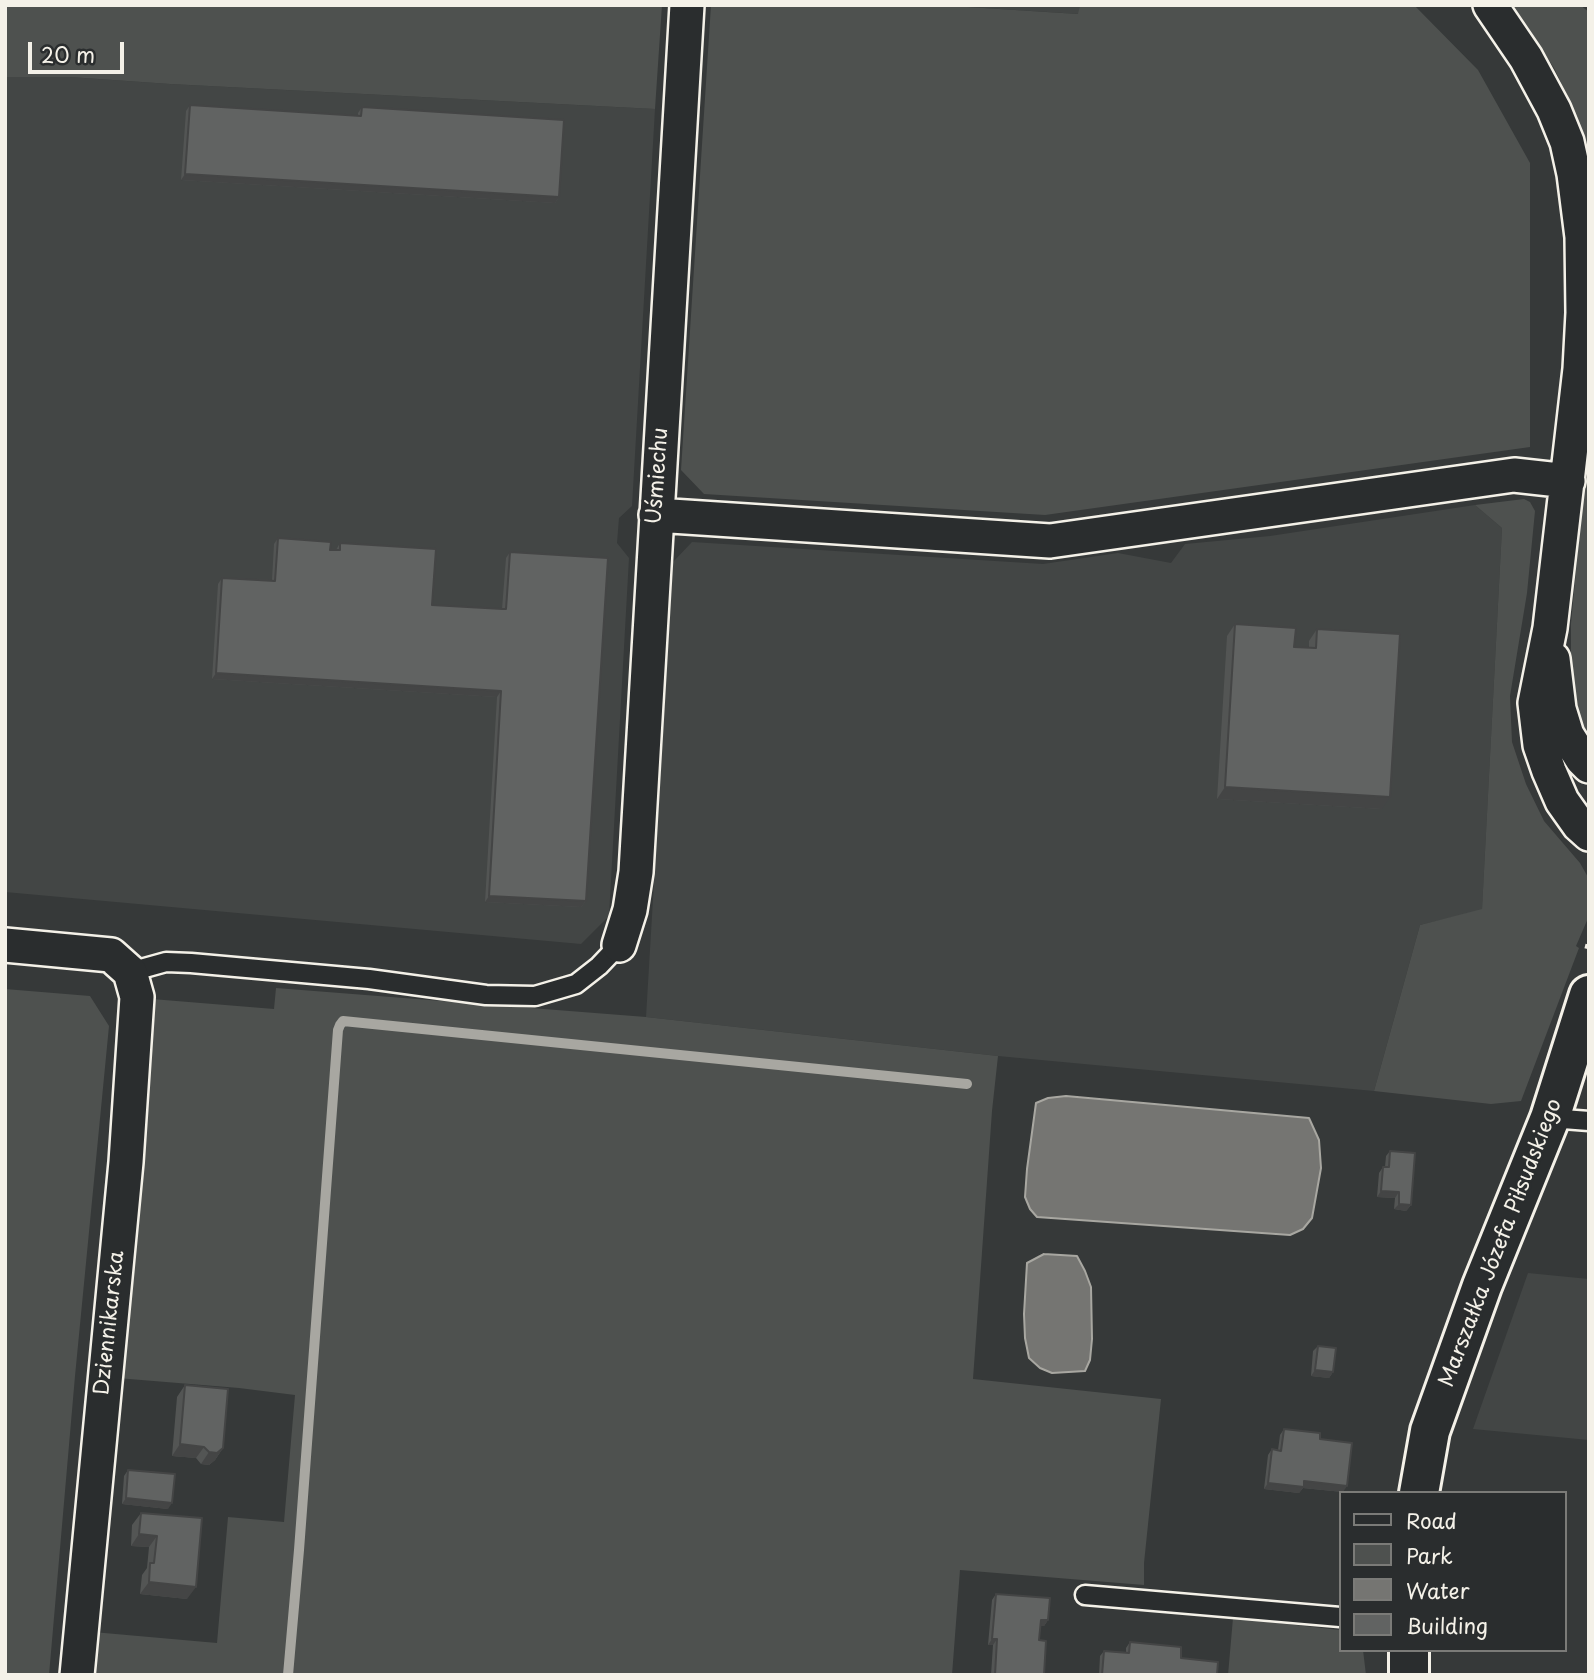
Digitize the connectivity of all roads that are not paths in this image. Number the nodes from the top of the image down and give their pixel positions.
1 (687, 5) edge
2 (1490, 5) edge
3 (1568, 481) junction
4 (656, 515) junction
5 (1550, 628) junction
6 (1589, 766) edge
7 (1589, 834) edge
8 (5, 945) edge
9 (619, 945) joint
10 (130, 972) junction
11 (1589, 995) edge
12 (1550, 1118) junction
13 (1589, 1121) edge
14 (1419, 1491) edge
15 (1084, 1595) dead end
16 (1338, 1617) edge
17 (1409, 1652) edge
18 (77, 1675) edge
19 (1409, 1675) edge

1 - 4 street, Uśmiechu
2 - 3 street
3 - 4 street
3 - 5 street
4 - 9 street, Uśmiechu
5 - 6 street
5 - 7 street
8 - 10 street
9 - 10 lane
10 - 18 street, Dziennikarska
11 - 12 street, Marszałka Józefa Piłsudskiego
12 - 13 lane
12 - 14 street, Marszałka Józefa Piłsudskiego
15 - 16 lane
17 - 19 street

